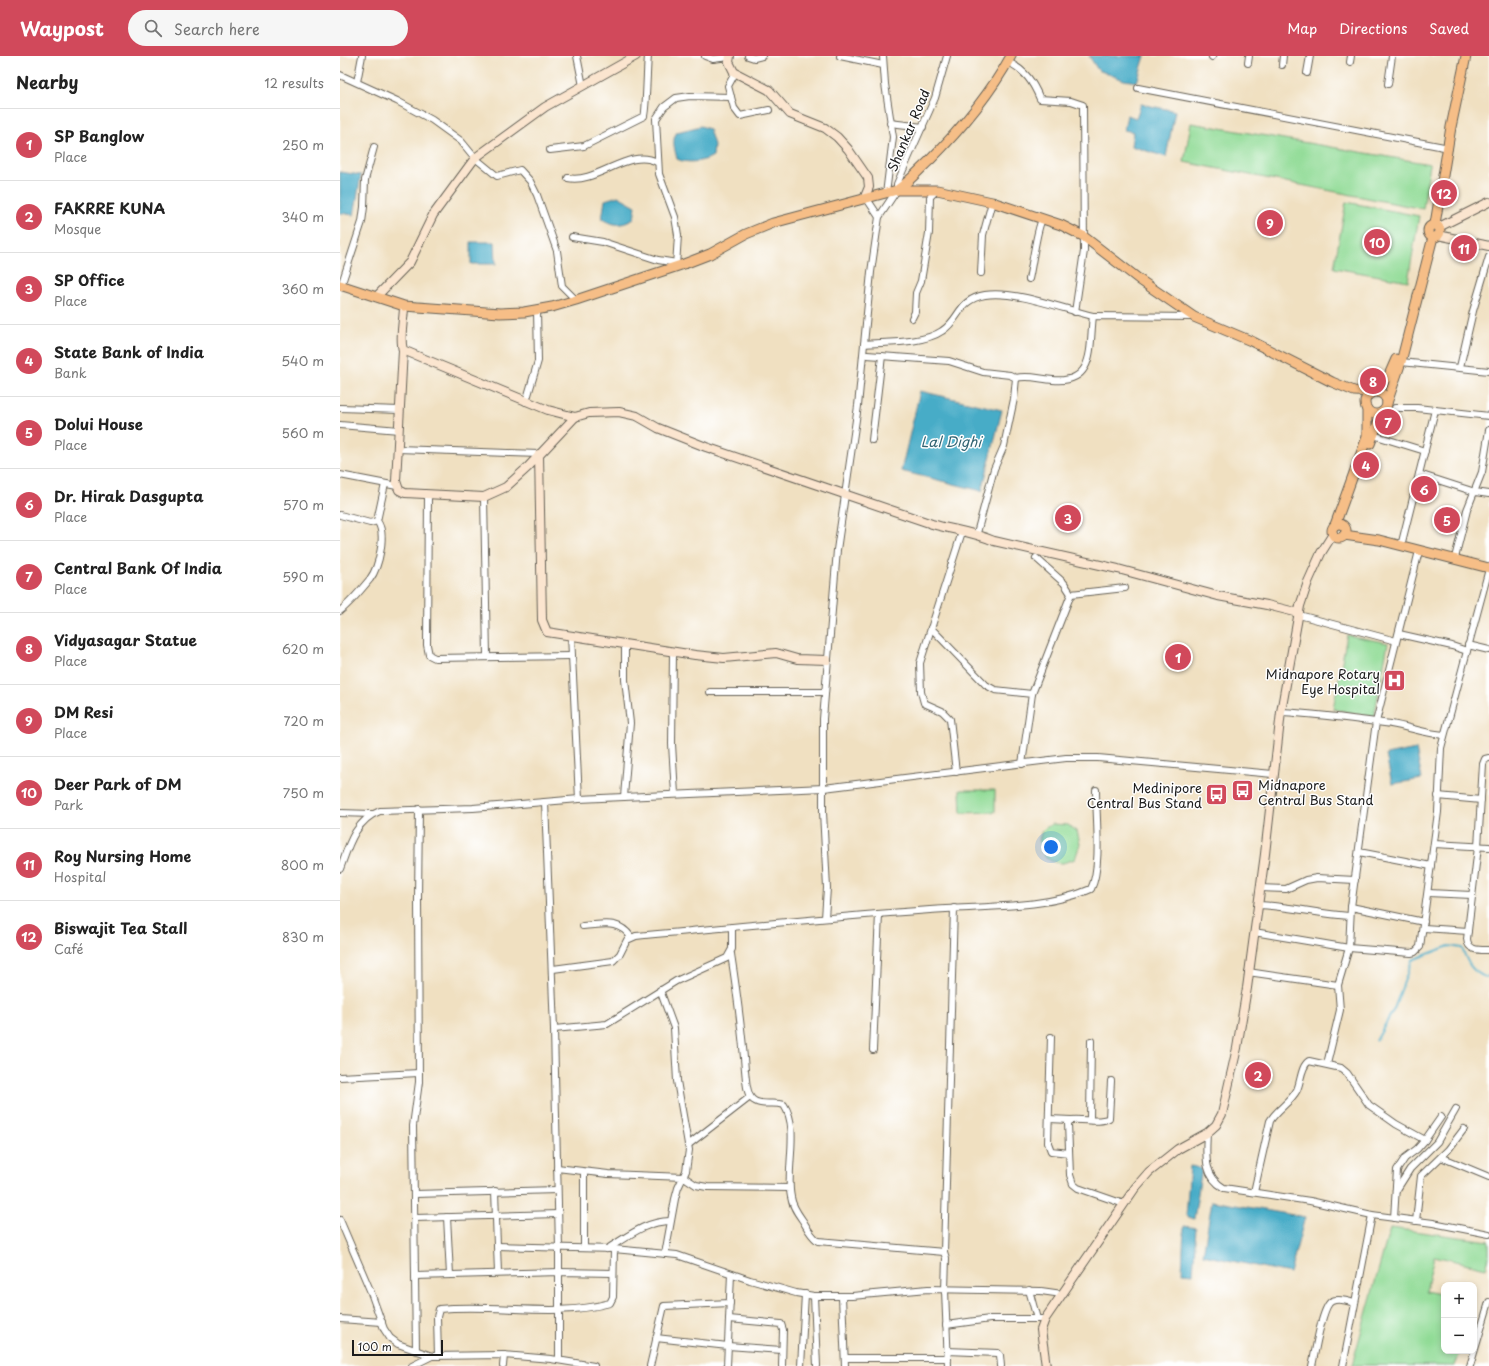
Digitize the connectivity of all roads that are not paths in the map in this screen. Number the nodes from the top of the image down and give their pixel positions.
1 (362, 56) edge
2 (578, 56) edge
3 (636, 56) edge
4 (648, 56) edge
5 (706, 56) edge
6 (748, 56) edge
7 (762, 56) edge
8 (840, 56) edge
9 (883, 56) edge
10 (947, 56) edge
11 (1250, 56) edge
12 (1282, 56) edge
13 (1310, 56) edge
14 (1392, 56) edge
15 (1466, 56) edge
16 (729, 57) edge
17 (1010, 59) edge
18 (1248, 63) dead end
19 (883, 65) junction
20 (1282, 65) dead end
21 (734, 72) junction
22 (1307, 73) dead end
23 (340, 75) edge
24 (357, 82) junction
25 (1388, 84) dead end
26 (582, 86) junction
27 (1138, 88) dead end
28 (730, 97) junction
29 (646, 110) junction
30 (769, 110) dead end
31 (656, 119) junction
32 (890, 123) junction
33 (923, 126) junction
34 (374, 147) dead end
35 (1446, 147) junction
36 (550, 150) dead end
37 (475, 158) junction
38 (657, 162) junction
39 (568, 178) dead end
40 (897, 190) junction
41 (937, 190) junction
42 (886, 194) junction
43 (866, 199) junction
44 (992, 202) junction
45 (1489, 202) edge
46 (880, 217) junction
47 (1042, 220) junction
48 (1434, 230) junction
49 (1083, 236) junction
50 (572, 237) dead end
51 (1489, 246) edge
52 (1489, 257) edge
53 (676, 264) junction
54 (981, 273) dead end
55 (1029, 279) dead end
56 (340, 285) edge
57 (376, 297) junction
58 (576, 300) junction
59 (404, 306) junction
60 (537, 310) junction
61 (1076, 312) junction
62 (1093, 316) junction
63 (1194, 317) junction
64 (912, 318) dead end
65 (864, 344) junction
66 (403, 350) junction
67 (867, 355) dead end
68 (882, 356) junction
69 (1401, 362) junction
70 (1460, 368) junction
71 (1489, 371) edge
72 (1016, 378) junction
73 (1354, 391) junction
74 (1373, 392) junction
75 (526, 402) junction
76 (1386, 403) junction
77 (1366, 407) junction
78 (340, 408) edge
79 (1395, 408) dead end
80 (400, 410) junction
81 (1435, 410) junction
82 (1382, 412) junction
83 (1489, 416) edge
84 (574, 417) junction
85 (340, 425) edge
86 (399, 430) junction
87 (1489, 430) edge
88 (1373, 435) junction
89 (872, 440) dead end
90 (398, 449) junction
91 (1425, 451) junction
92 (540, 454) junction
93 (1419, 474) junction
94 (340, 475) edge
95 (385, 484) junction
96 (397, 486) junction
97 (1474, 492) junction
98 (1489, 494) edge
99 (428, 495) junction
100 (846, 496) junction
101 (484, 497) junction
102 (340, 515) edge
103 (377, 521) junction
104 (1340, 529) junction
105 (961, 532) junction
106 (976, 533) junction
107 (1401, 546) junction
108 (1419, 551) junction
109 (1036, 558) dead end
110 (1455, 558) junction
111 (1489, 568) edge
112 (1124, 588) dead end
113 (1071, 594) junction
114 (340, 611) edge
115 (1299, 614) junction
116 (931, 628) junction
117 (1399, 634) junction
118 (571, 635) junction
119 (1396, 641) junction
120 (1489, 643) edge
121 (625, 645) junction
122 (1468, 645) junction
123 (1488, 650) edge
124 (673, 652) junction
125 (1466, 652) junction
126 (487, 656) junction
127 (572, 656) junction
128 (827, 660) junction
129 (710, 692) dead end
130 (825, 692) junction
131 (1032, 694) junction
132 (1281, 712) junction
133 (1376, 722) junction
134 (1444, 735) junction
135 (1489, 758) edge
136 (1022, 764) junction
137 (956, 772) junction
138 (1273, 774) junction
139 (1482, 787) junction
140 (824, 788) junction
141 (1489, 788) edge
142 (1096, 790) dead end
143 (675, 794) junction
144 (1438, 796) junction
145 (624, 797) junction
146 (579, 799) junction
147 (1481, 800) junction
148 (545, 802) junction
149 (419, 809) junction
150 (340, 813) edge
151 (372, 814) junction
152 (1434, 844) junction
153 (1478, 847) junction
154 (1489, 848) edge
155 (1359, 852) junction
156 (1431, 866) junction
157 (340, 869) edge
158 (1354, 880) junction
159 (1261, 888) junction
160 (1428, 893) junction
161 (1472, 895) junction
162 (1258, 905) junction
163 (1351, 907) junction
164 (954, 908) junction
165 (879, 914) junction
166 (1350, 916) junction
167 (825, 918) junction
168 (1424, 925) junction
169 (583, 926) dead end
170 (732, 927) junction
171 (1468, 931) junction
172 (1254, 932) junction
173 (631, 937) junction
174 (1349, 948) junction
175 (1489, 950) edge
176 (731, 954) junction
177 (553, 969) junction
178 (1248, 972) junction
179 (1338, 986) junction
180 (660, 990) junction
181 (554, 1029) junction
182 (1051, 1037) dead end
183 (1091, 1041) dead end
184 (873, 1050) dead end
185 (1327, 1064) junction
186 (419, 1072) junction
187 (340, 1077) edge
188 (1111, 1081) dead end
189 (750, 1097) junction
190 (1456, 1109) dead end
191 (1441, 1117) dead end
192 (1048, 1119) junction
193 (1090, 1119) junction
194 (1071, 1120) junction
195 (1464, 1129) dead end
196 (1207, 1133) junction
197 (1425, 1140) junction
198 (688, 1145) junction
199 (1068, 1153) junction
200 (1441, 1156) junction
201 (557, 1168) junction
202 (584, 1172) junction
203 (684, 1177) junction
204 (1489, 1177) edge
205 (789, 1188) junction
206 (557, 1190) junction
207 (495, 1191) junction
208 (1254, 1192) junction
209 (1396, 1192) junction
210 (415, 1194) junction
211 (1124, 1204) junction
212 (558, 1214) junction
213 (1372, 1215) junction
214 (496, 1216) junction
215 (448, 1217) junction
216 (415, 1218) junction
217 (1394, 1218) junction
218 (340, 1220) edge
219 (670, 1221) junction
220 (1416, 1221) junction
221 (1489, 1234) edge
222 (497, 1246) junction
223 (560, 1248) junction
224 (584, 1248) junction
225 (610, 1249) junction
226 (944, 1252) junction
227 (665, 1254) junction
228 (560, 1272) junction
229 (498, 1273) junction
230 (613, 1273) junction
231 (731, 1274) junction
232 (450, 1275) junction
233 (415, 1276) junction
234 (945, 1290) junction
235 (1029, 1290) junction
236 (805, 1294) junction
237 (1062, 1294) junction
238 (814, 1296) junction
239 (842, 1297) junction
240 (1489, 1302) edge
241 (730, 1303) junction
242 (1354, 1303) junction
243 (560, 1310) junction
244 (729, 1319) junction
245 (1041, 1319) junction
246 (340, 1320) edge
247 (382, 1322) junction
248 (946, 1325) junction
249 (656, 1338) junction
250 (728, 1346) junction
251 (782, 1350) junction
252 (416, 1351) junction
253 (947, 1351) junction
254 (504, 1355) junction
255 (435, 1356) junction
256 (845, 1358) junction
257 (948, 1358) junction
258 (559, 1360) junction
259 (412, 1366) edge
260 (503, 1366) edge
261 (594, 1366) edge
262 (650, 1366) edge
263 (727, 1366) edge
264 (782, 1366) edge
265 (801, 1366) edge
266 (817, 1366) edge
267 (846, 1366) edge
268 (948, 1366) edge
269 (1001, 1366) edge
270 (1046, 1366) edge
271 (1312, 1366) edge
272 (1343, 1366) edge
273 (1470, 1366) edge

1 - 24 street
2 - 26 street
3 - 26 street
4 - 29 street
5 - 16 street
6 - 7 street
8 - 19 street
9 - 19 street
10 - 33 street, Shankar Road
11 - 18 street
12 - 20 street
13 - 22 street
14 - 25 street
15 - 35 main road
16 - 21 street
17 - 40 main road
17 - 49 street
19 - 32 street
21 - 28 street
21 - 43 street
23 - 24 street
24 - 37 street
26 - 37 street
27 - 35 street
28 - 30 street
28 - 31 street
29 - 31 street
29 - 36 street
31 - 38 street
32 - 33 street
32 - 42 street
33 - 40 street, Shankar Road
34 - 56 street
35 - 48 main road
37 - 57 street
37 - 58 street
38 - 39 street
38 - 53 street
40 - 41 main road
40 - 42 main road
40 - 46 street, Shankar Road
41 - 44 main road
41 - 64 street
42 - 43 main road
43 - 46 street
43 - 53 main road
44 - 47 main road
44 - 54 street
45 - 48 street
46 - 65 street
47 - 49 main road
47 - 55 street
48 - 51 street
48 - 69 main road
48 - 74 main road
49 - 61 street
49 - 63 main road
50 - 53 street
52 - 70 street
53 - 58 main road
56 - 57 main road
57 - 59 main road
58 - 60 main road
59 - 60 main road
59 - 66 street
60 - 75 street
61 - 62 street
61 - 65 street
62 - 63 street
62 - 72 street
63 - 73 main road
65 - 100 street
66 - 75 street
66 - 80 street
67 - 68 street
68 - 72 street
68 - 89 street
69 - 70 street
69 - 76 main road
70 - 71 street
72 - 106 street
73 - 74 main road
73 - 77 main road
74 - 76 main road
74 - 77 main road
75 - 84 street
76 - 82 main road
77 - 82 main road
77 - 104 main road
78 - 80 street
79 - 81 street
80 - 86 street
81 - 83 street
81 - 91 street
82 - 88 main road
84 - 92 street
84 - 100 street
85 - 86 street
86 - 90 street
87 - 97 street
88 - 91 street
88 - 104 main road
90 - 92 street
90 - 96 street
91 - 93 street
92 - 101 street
92 - 118 street
93 - 97 street
93 - 107 street
94 - 95 street
95 - 96 street
95 - 103 street
96 - 99 street
97 - 98 street
97 - 110 street
99 - 101 street
99 - 126 street
100 - 105 street
100 - 128 street
101 - 126 street
102 - 103 street
103 - 114 street
104 - 107 main road
104 - 115 street
105 - 106 street
105 - 116 street
106 - 115 street
107 - 108 main road
108 - 110 main road
108 - 117 street
109 - 113 street
110 - 111 main road
111 - 122 street
112 - 113 street
113 - 131 street
115 - 119 street
115 - 132 street
116 - 131 street
116 - 137 street
117 - 119 street
117 - 125 street
118 - 121 street
118 - 127 street
119 - 133 street
120 - 123 street
121 - 124 street
121 - 145 street
122 - 123 street
122 - 125 street
124 - 128 street
124 - 143 street
125 - 134 street
126 - 127 street
127 - 146 street
128 - 130 street
129 - 130 street
130 - 140 street
131 - 136 street
132 - 133 street
132 - 138 street
133 - 134 street
133 - 155 street
134 - 144 street
135 - 139 street
136 - 137 street
136 - 138 street
137 - 140 street
138 - 159 street
139 - 141 street
139 - 147 street
140 - 143 street
140 - 167 street
142 - 164 street
143 - 145 street
144 - 147 street
144 - 152 street
145 - 146 street
146 - 148 street
147 - 153 street
148 - 149 street
148 - 177 street
149 - 151 street
149 - 186 street
150 - 151 street
151 - 157 street
152 - 153 street
152 - 156 street
153 - 154 street
153 - 161 street
155 - 156 street
155 - 158 street
156 - 160 street
158 - 159 street
158 - 163 street
159 - 162 street
160 - 161 street
160 - 168 street
161 - 171 street
162 - 166 street
162 - 172 street
163 - 166 street
163 - 168 street
164 - 165 street
164 - 226 street
165 - 167 street
165 - 184 street
166 - 174 street
167 - 170 street
168 - 171 street
168 - 174 street
169 - 173 street
170 - 173 street
170 - 176 street
171 - 175 street
172 - 174 street
172 - 178 street
173 - 177 street
174 - 179 street
176 - 180 street
176 - 189 street
177 - 181 street
178 - 179 street
178 - 196 street
179 - 185 street
180 - 181 street
180 - 198 street
181 - 201 street
182 - 192 street
183 - 193 street
185 - 197 street
185 - 208 street
186 - 187 street
186 - 210 street
188 - 193 street
189 - 198 street
189 - 205 street
190 - 209 street
191 - 197 street
192 - 194 street
192 - 199 street
193 - 194 street
194 - 199 street
195 - 200 street
196 - 208 street
196 - 211 street
197 - 209 street
198 - 203 street
199 - 211 street
200 - 204 street
200 - 220 street
201 - 202 street
201 - 206 street
202 - 203 street
202 - 224 street
203 - 205 street
203 - 219 street
205 - 226 street
206 - 207 street
206 - 212 street
207 - 210 street
207 - 214 street
208 - 213 street
209 - 217 street
210 - 216 street
211 - 237 street
212 - 214 street
212 - 223 street
213 - 217 street
213 - 242 street
214 - 215 street
214 - 222 street
215 - 216 street
215 - 232 street
216 - 233 street
217 - 220 street
218 - 247 street
219 - 225 street
219 - 227 street
220 - 221 street
222 - 223 street
222 - 229 street
223 - 224 street
223 - 228 street
224 - 225 street
225 - 227 street
225 - 230 street
226 - 234 street
227 - 231 street
228 - 229 street
228 - 230 street
228 - 243 street
229 - 232 street
230 - 243 street
231 - 236 street
231 - 241 street
232 - 233 street
233 - 252 street
234 - 235 street
234 - 239 street
234 - 248 street
235 - 237 street
235 - 245 street
236 - 238 street
236 - 265 street
237 - 245 street
238 - 239 street
238 - 266 street
239 - 256 street
240 - 273 street
241 - 244 street
241 - 249 street
242 - 271 street
242 - 272 street
243 - 255 street
243 - 258 street
244 - 250 street
244 - 251 street
245 - 248 street
245 - 270 street
246 - 247 street
247 - 252 street
248 - 253 street
249 - 250 street
249 - 262 street
250 - 251 street
250 - 263 street
251 - 264 street
252 - 255 street
253 - 257 street
253 - 269 street
254 - 255 street
254 - 258 street
254 - 260 street
255 - 259 street
256 - 257 street
256 - 267 street
257 - 268 street
258 - 261 street

